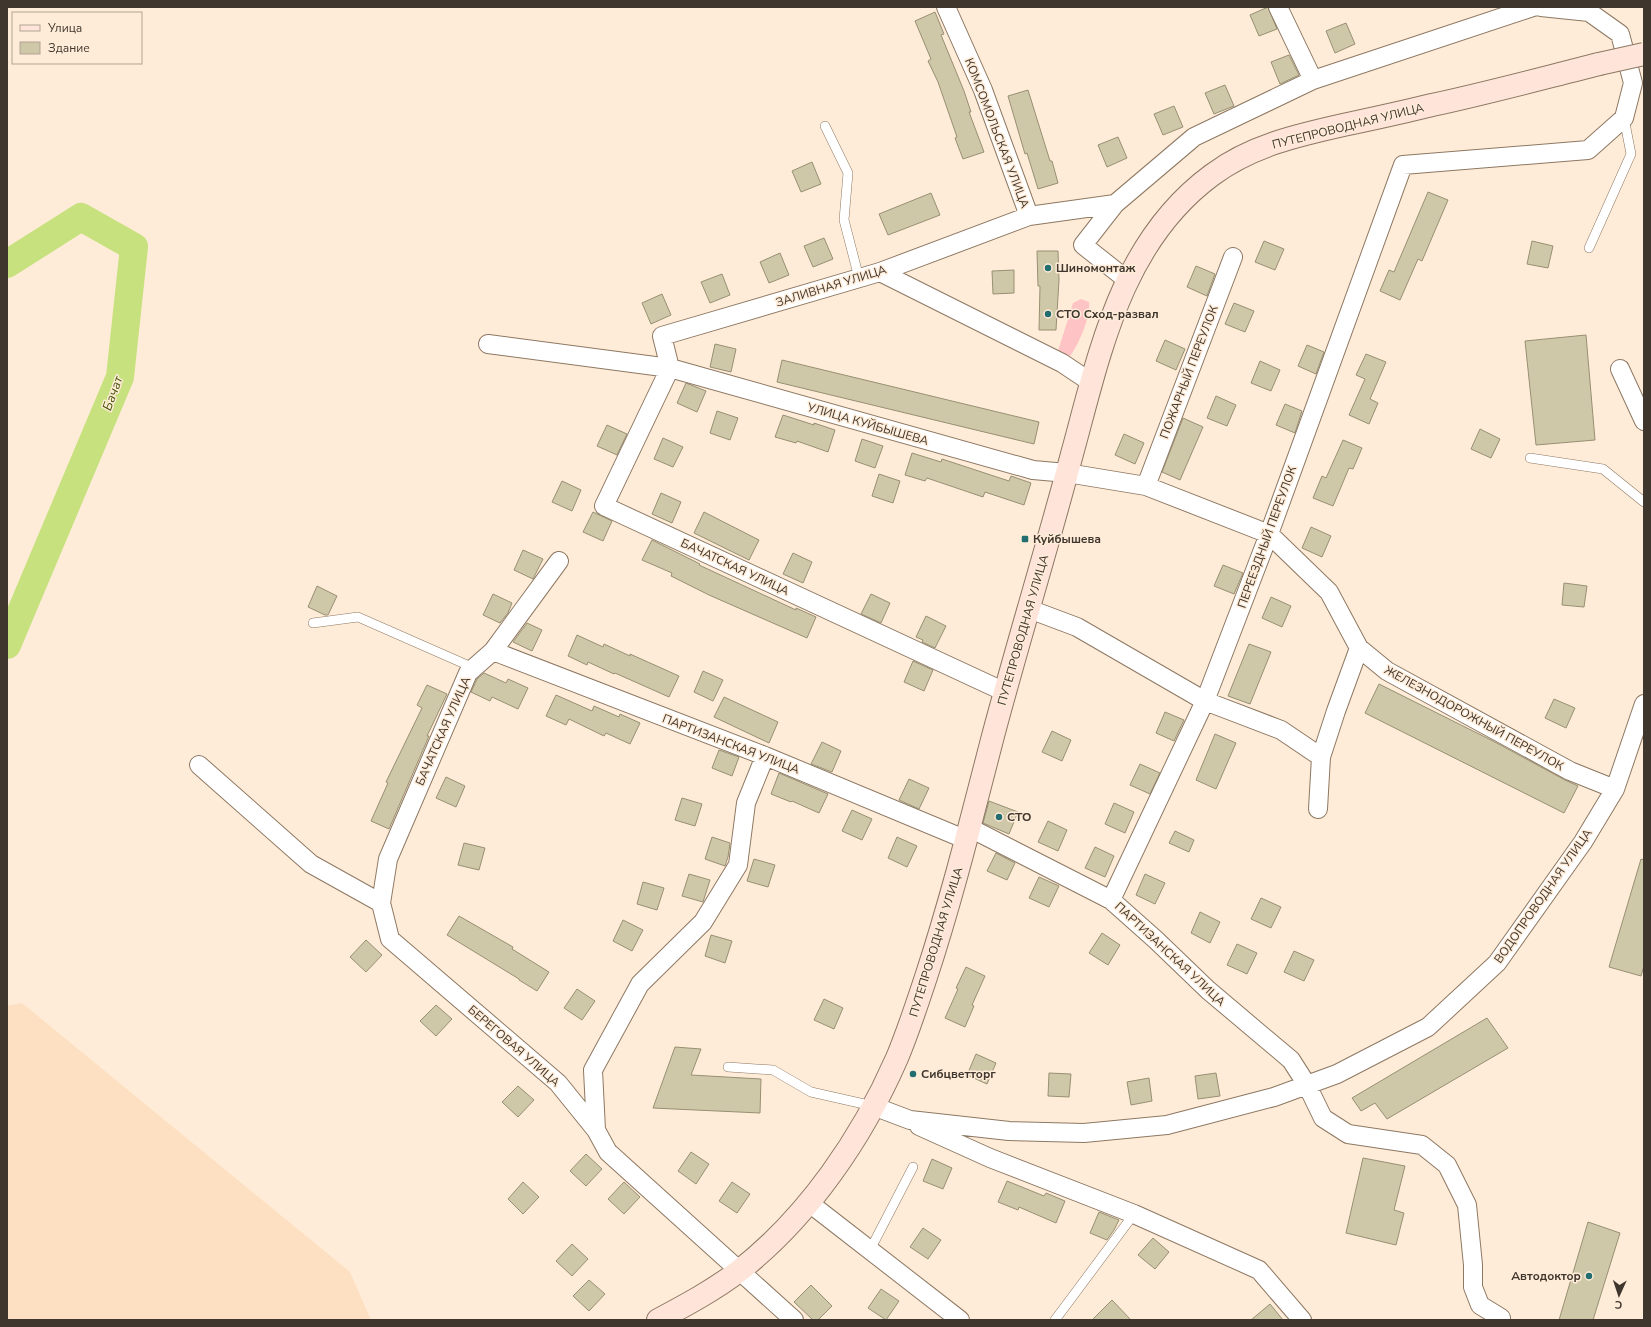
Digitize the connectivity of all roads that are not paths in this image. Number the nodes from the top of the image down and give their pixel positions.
1 (946, 7) edge
2 (1278, 7) edge
3 (1533, 7) edge
4 (1541, 7) edge
5 (1644, 54) edge
6 (1314, 80) junction
7 (1624, 118) junction
8 (825, 126) dead end
9 (1115, 204) junction
10 (1029, 216) junction
11 (1589, 248) dead end
12 (1233, 257) dead end
13 (880, 272) junction
14 (859, 278) junction
15 (1127, 280) junction
16 (488, 344) dead end
17 (670, 368) junction
18 (1620, 369) dead end
19 (1092, 383) junction
20 (1644, 421) edge
21 (1530, 458) dead end
22 (1067, 473) junction
23 (1146, 486) junction
24 (1644, 502) edge
25 (1269, 534) junction
26 (559, 562) dead end
27 (1029, 609) junction
28 (313, 623) dead end
29 (1359, 648) junction
30 (493, 652) junction
31 (474, 668) junction
32 (1005, 692) junction
33 (1206, 701) junction
34 (1644, 704) edge
35 (765, 756) junction
36 (1321, 757) junction
37 (199, 765) dead end
38 (1615, 789) junction
39 (1318, 809) dead end
40 (968, 834) junction
41 (1111, 900) junction
42 (381, 902) junction
43 (728, 1067) dead end
44 (1307, 1085) junction
45 (878, 1108) junction
46 (596, 1130) junction
47 (913, 1167) dead end
48 (808, 1202) junction
49 (1134, 1214) junction
50 (870, 1250) junction
51 (739, 1271) junction
52 (1501, 1318) dead end
53 (658, 1320) edge
54 (794, 1320) edge
55 (960, 1320) edge
56 (1055, 1320) edge
57 (1302, 1320) edge

1 - 10 street, КОМСОМОЛЬСКАЯ УЛИЦА
2 - 6 street
3 - 6 street
4 - 7 street
5 - 15 main road, ПУТЕПРОВОДНАЯ УЛИЦА, bridge
6 - 9 street
7 - 11 lane
7 - 25 street, ПЕРЕЕЗДНЫЙ ПЕРЕУЛОК
8 - 14 lane
9 - 10 street, ЗАЛИВНАЯ УЛИЦА
9 - 15 street
10 - 13 street, ЗАЛИВНАЯ УЛИЦА
12 - 23 street, ПОЖАРНЫЙ ПЕРЕУЛОК
13 - 14 street, ЗАЛИВНАЯ УЛИЦА
13 - 19 street
14 - 17 street, ЗАЛИВНАЯ УЛИЦА
15 - 19 main road, ПУТЕПРОВОДНАЯ УЛИЦА
16 - 17 street, УЛИЦА КУЙБЫШЕВА
17 - 22 street, УЛИЦА КУЙБЫШЕВА
17 - 32 street, БАЧАТСКАЯ УЛИЦА
18 - 20 street
19 - 22 main road, ПУТЕПРОВОДНАЯ УЛИЦА
21 - 24 lane
22 - 23 street, ЖЕЛЕЗНОДОРОЖНЫЙ ПЕРЕУЛОК
22 - 27 main road, ПУТЕПРОВОДНАЯ УЛИЦА
23 - 25 street, ЖЕЛЕЗНОДОРОЖНЫЙ ПЕРЕУЛОК
25 - 29 street, ЖЕЛЕЗНОДОРОЖНЫЙ ПЕРЕУЛОК
25 - 33 street, ПЕРЕЕЗДНЫЙ ПЕРЕУЛОК
26 - 30 street, БАЧАТСКАЯ УЛИЦА
27 - 32 main road, ПУТЕПРОВОДНАЯ УЛИЦА
27 - 33 street
28 - 31 lane
29 - 36 street
29 - 38 street, ЖЕЛЕЗНОДОРОЖНЫЙ ПЕРЕУЛОК
30 - 31 street, БАЧАТСКАЯ УЛИЦА
30 - 35 street, ПАРТИЗАНСКАЯ УЛИЦА
31 - 42 street, БАЧАТСКАЯ УЛИЦА
32 - 40 main road, ПУТЕПРОВОДНАЯ УЛИЦА
33 - 36 street
33 - 41 street, ПЕРЕЕЗДНЫЙ ПЕРЕУЛОК
34 - 38 street, ВОДОПРОВОДНАЯ УЛИЦА
35 - 40 street, ПАРТИЗАНСКАЯ УЛИЦА
35 - 46 street
36 - 39 street
37 - 42 street
38 - 44 street, ВОДОПРОВОДНАЯ УЛИЦА
40 - 41 street, ПАРТИЗАНСКАЯ УЛИЦА
40 - 45 main road, ПУТЕПРОВОДНАЯ УЛИЦА
41 - 44 street, ПАРТИЗАНСКАЯ УЛИЦА
42 - 46 street, БЕРЕГОВАЯ УЛИЦА
43 - 45 lane
44 - 45 street, ВОДОПРОВОДНАЯ УЛИЦА
44 - 52 street, ПАРТИЗАНСКАЯ УЛИЦА
45 - 48 main road, ПУТЕПРОВОДНАЯ УЛИЦА
45 - 49 street
46 - 51 street, БЕРЕГОВАЯ УЛИЦА
47 - 50 lane
48 - 50 street
48 - 51 main road, ПУТЕПРОВОДНАЯ УЛИЦА
49 - 56 lane
49 - 57 street
50 - 55 street
51 - 53 main road, ПУТЕПРОВОДНАЯ УЛИЦА
51 - 54 street, БЕРЕГОВАЯ УЛИЦА

